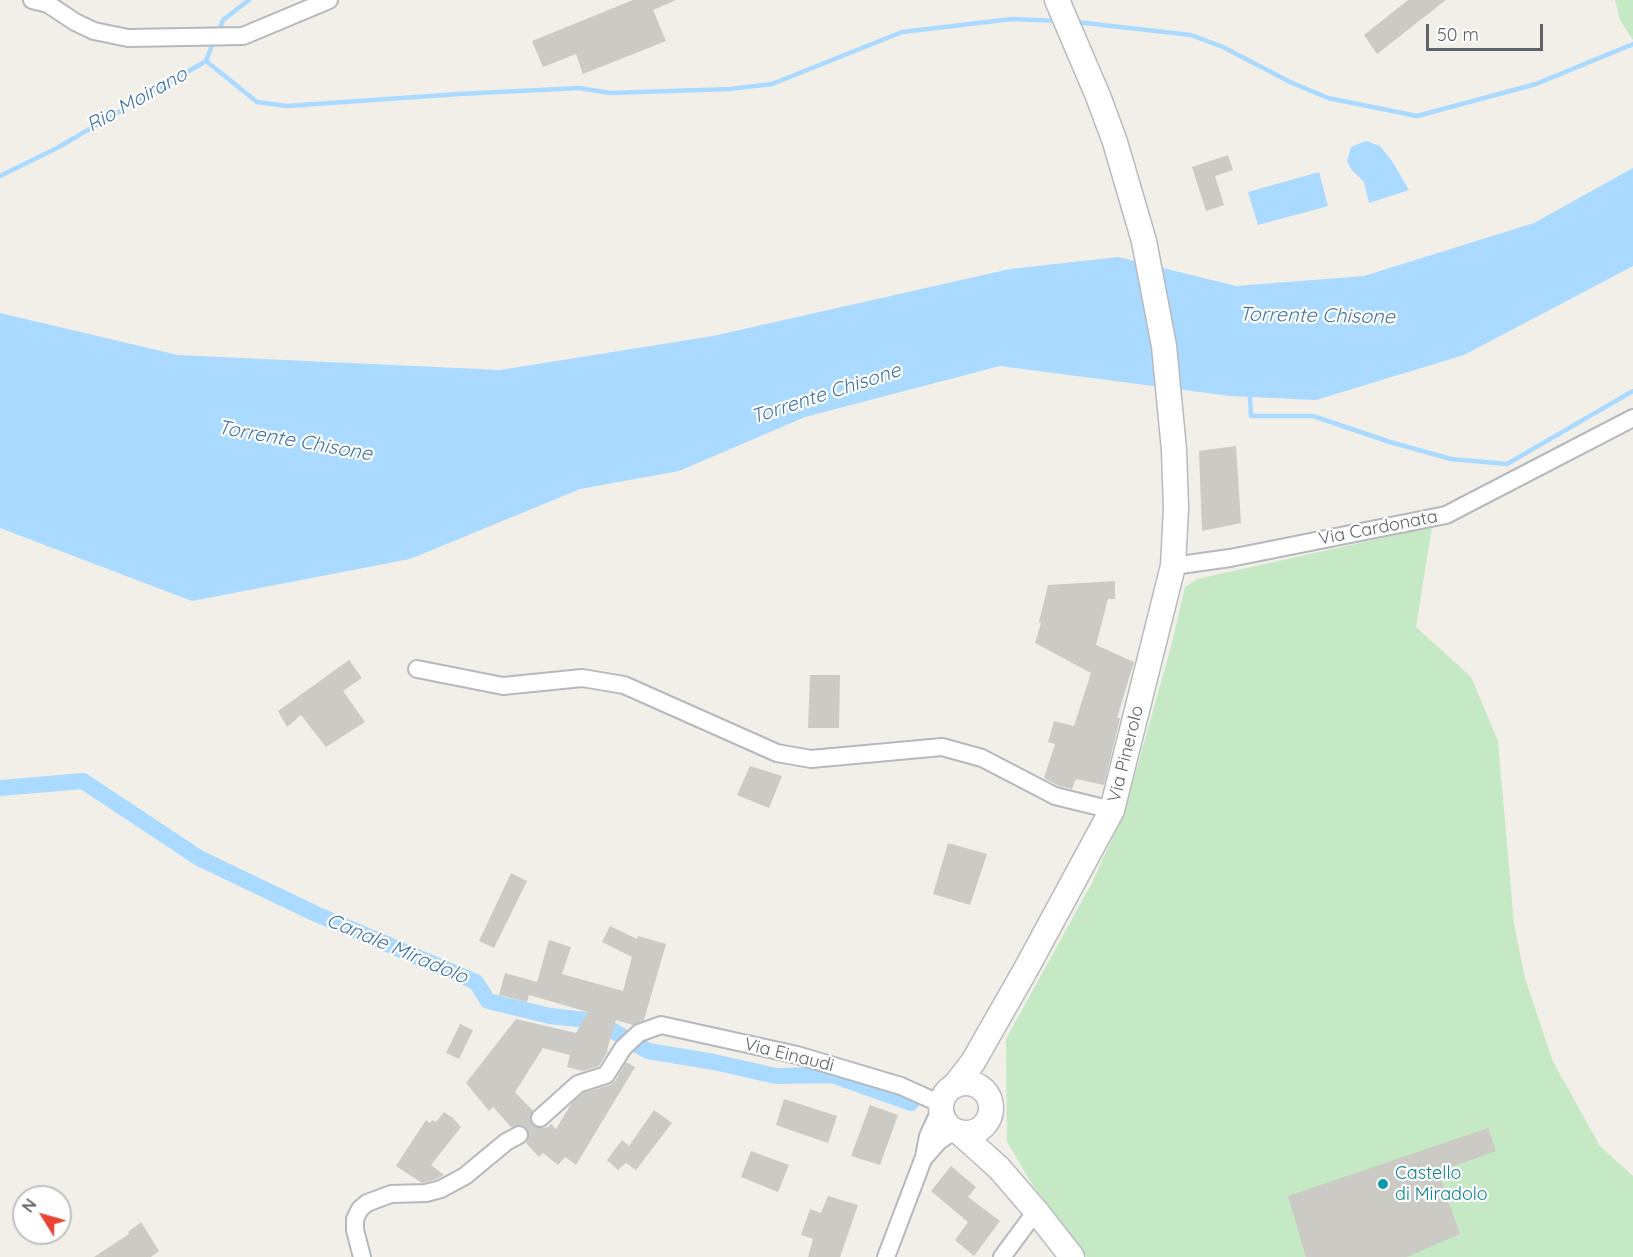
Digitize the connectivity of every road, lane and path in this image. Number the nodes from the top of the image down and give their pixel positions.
1 (32, 0) edge
2 (329, 0) edge
3 (1057, 0) edge
4 (1633, 418) edge
5 (1173, 566) junction
6 (417, 669) dead end
7 (1112, 810) junction
8 (991, 1030) junction
9 (946, 1099) junction
10 (990, 1099) junction
11 (540, 1118) tunnel mouth
12 (987, 1123) junction
13 (957, 1132) junction
14 (519, 1135) tunnel mouth
15 (924, 1157) junction
16 (999, 1168) junction
17 (1036, 1211) junction
18 (362, 1257) edge
19 (886, 1257) edge
20 (1002, 1257) edge
21 (1072, 1257) edge

1 - 2 street
3 - 5 street, Via Pinerolo
4 - 5 street, Via Cardonata
5 - 7 street, Via Pinerolo
6 - 7 street
7 - 8 street, Via Pinerolo
8 - 9 street, Via Pinerolo
8 - 10 street, Via Pinerolo
9 - 10 street
9 - 11 street, Via Einaudi
9 - 13 street
9 - 15 street
10 - 12 street
12 - 13 street
12 - 16 street
13 - 15 street
13 - 16 street
14 - 18 street
15 - 19 street
16 - 17 street
17 - 20 street
17 - 21 street

